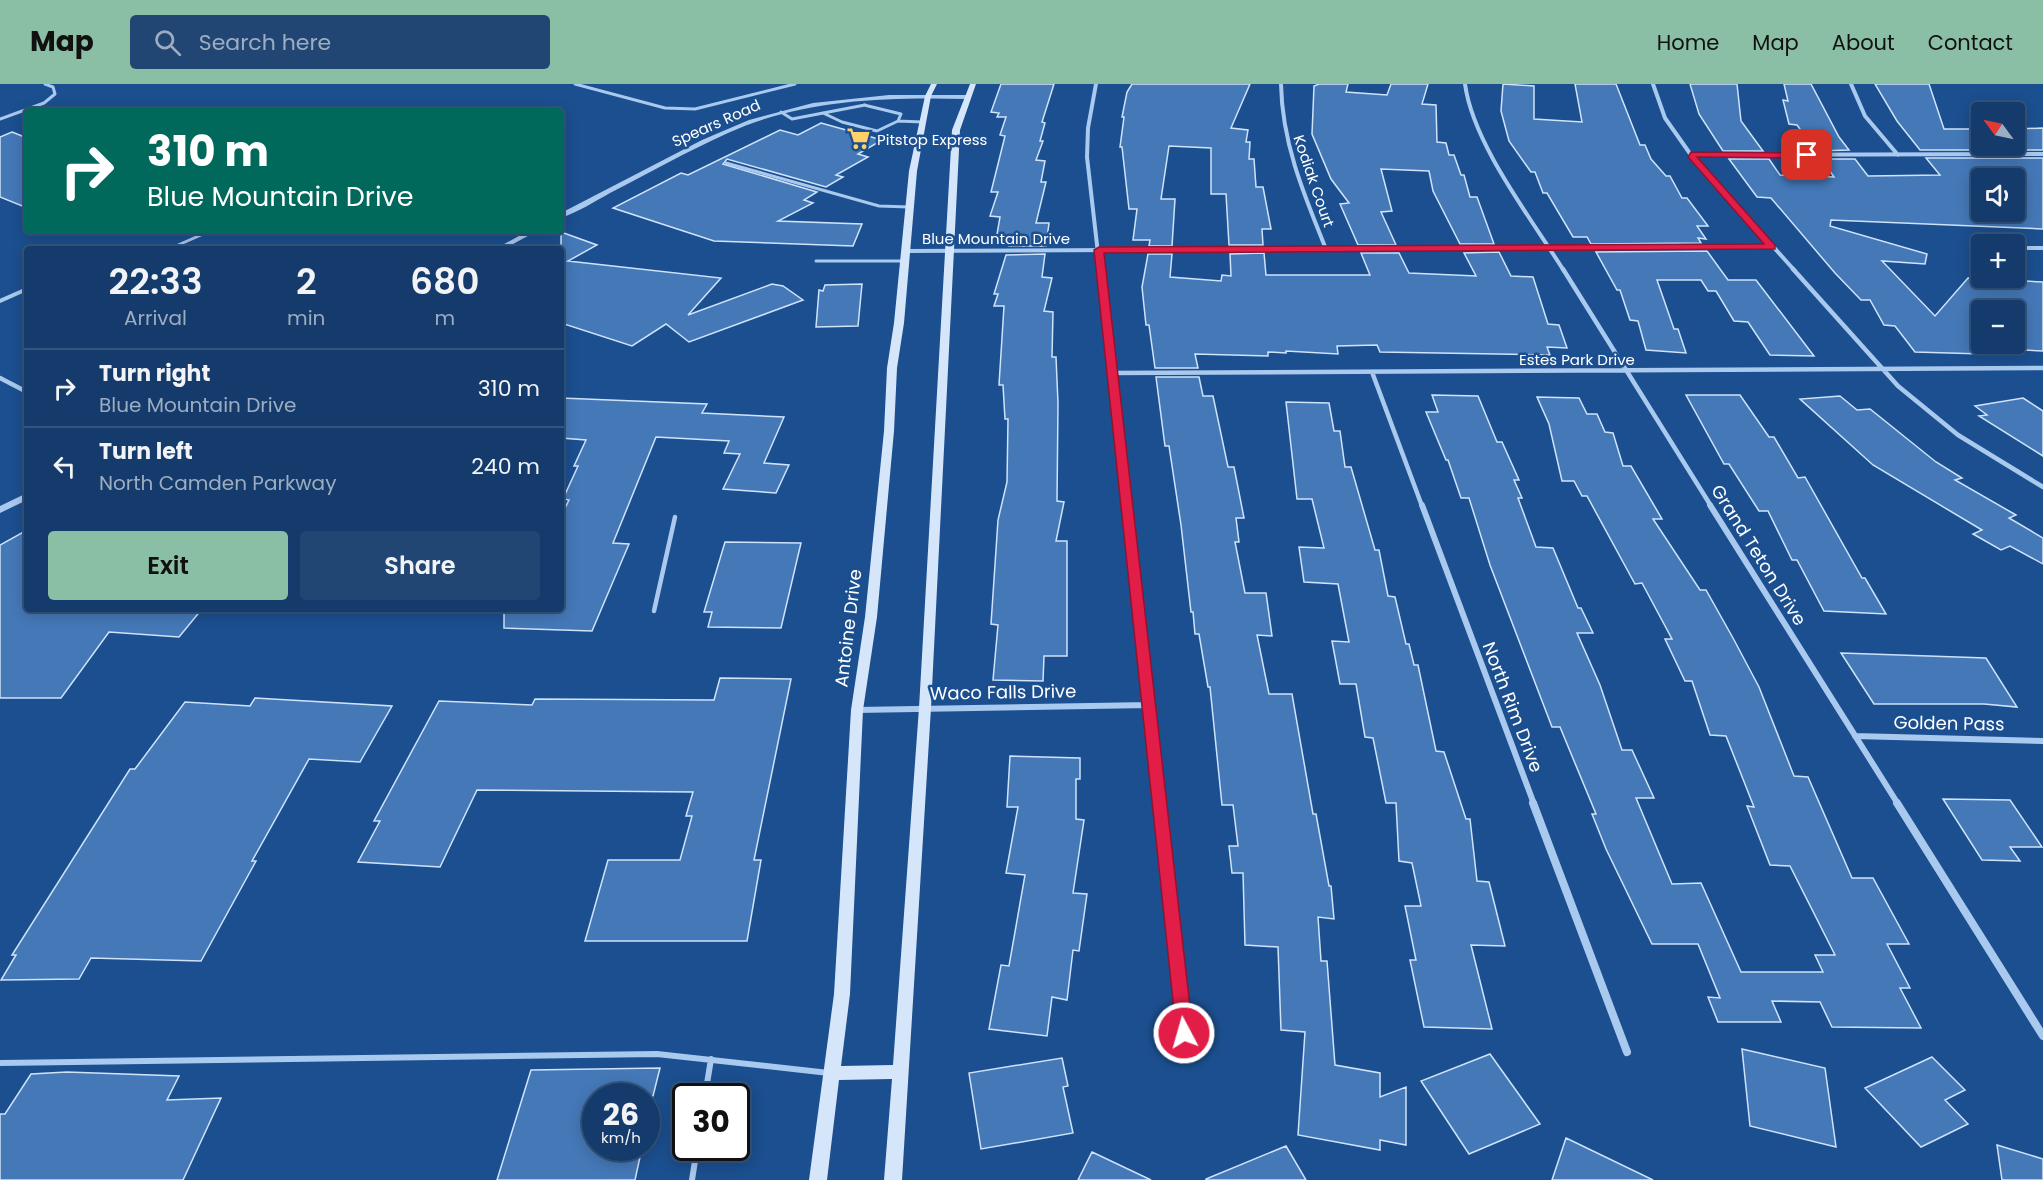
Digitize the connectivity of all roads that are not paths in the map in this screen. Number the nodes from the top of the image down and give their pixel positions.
1 (45, 84) edge
2 (575, 84) edge
3 (795, 84) edge
4 (934, 84) edge
5 (973, 84) edge
6 (1096, 84) edge
7 (1281, 84) edge
8 (1465, 84) edge
9 (1653, 84) edge
10 (1851, 84) edge
11 (928, 96) junction
12 (861, 98) junction
13 (967, 98) junction
14 (865, 105) junction
15 (30, 108) edge
16 (24, 110) edge
17 (781, 112) junction
18 (823, 113) junction
19 (0, 119) edge
20 (898, 121) junction
21 (922, 122) junction
22 (2043, 154) edge
23 (1691, 155) junction
24 (1898, 155) junction
25 (726, 163) dead end
26 (909, 207) junction
27 (564, 214) edge
28 (203, 234) edge
29 (527, 234) edge
30 (176, 246) edge
31 (505, 246) edge
32 (1771, 247) junction
33 (1548, 248) junction
34 (2025, 248) edge
35 (2043, 248) edge
36 (1326, 249) junction
37 (949, 250) junction
38 (1099, 250) junction
39 (905, 256) junction
40 (816, 261) dead end
41 (24, 290) edge
42 (0, 301) edge
43 (2043, 368) edge
44 (1882, 369) junction
45 (1625, 371) junction
46 (1371, 372) junction
47 (1112, 373) junction
48 (2, 381) edge
49 (24, 391) edge
50 (2043, 487) edge
51 (24, 498) edge
52 (0, 510) edge
53 (675, 517) dead end
54 (654, 611) dead end
55 (1149, 705) junction
56 (925, 708) junction
57 (857, 710) junction
58 (1855, 736) junction
59 (2043, 741) edge
60 (2043, 1036) edge
61 (1627, 1052) dead end
62 (1186, 1057) dead end
63 (711, 1059) junction
64 (0, 1063) edge
65 (900, 1072) junction
66 (831, 1073) junction
67 (707, 1083) edge
68 (696, 1161) edge
69 (693, 1180) edge
70 (818, 1180) edge
71 (893, 1180) edge

1 - 15 lane
2 - 3 lane
4 - 11 main road, Antoine Drive
5 - 13 main road
6 - 38 street
7 - 36 street, Kodiak Court
8 - 33 street, Grand Teton Drive
9 - 23 street
10 - 24 street
11 - 12 street, Spears Road
11 - 13 street, Spears Road
11 - 21 main road, Antoine Drive
12 - 14 lane
12 - 17 street, Spears Road
13 - 37 main road
14 - 18 lane
14 - 20 lane
16 - 19 lane
17 - 18 lane
17 - 27 street, Spears Road
18 - 20 lane
20 - 21 lane
21 - 26 main road, Antoine Drive
22 - 24 street
23 - 24 street
23 - 32 street
25 - 26 lane
26 - 39 main road, Antoine Drive
28 - 30 lane
29 - 31 street
32 - 33 street, Blue Mountain Drive
32 - 44 street
33 - 36 street, Blue Mountain Drive
33 - 45 street, Grand Teton Drive
34 - 35 street
36 - 38 street, Blue Mountain Drive
37 - 38 street, Blue Mountain Drive
37 - 39 street, Blue Mountain Drive
37 - 56 main road
38 - 47 street
39 - 40 lane
39 - 57 main road, Antoine Drive
41 - 42 lane
43 - 44 street, Estes Park Drive
44 - 45 street, Estes Park Drive
44 - 50 street
45 - 46 street, Estes Park Drive
45 - 58 street, Grand Teton Drive
46 - 47 street, Estes Park Drive
46 - 61 street, North Rim Drive
47 - 55 street
48 - 49 street
51 - 52 street
53 - 54 lane
55 - 56 street, Waco Falls Drive
55 - 62 street
56 - 57 street, Waco Falls Drive
56 - 65 main road
57 - 66 main road, Antoine Drive
58 - 59 street, Golden Pass
58 - 60 street, Grand Teton Drive
63 - 64 lane
63 - 66 lane
63 - 67 lane
65 - 66 main road
65 - 71 main road
66 - 70 main road, Antoine Drive
68 - 69 lane

